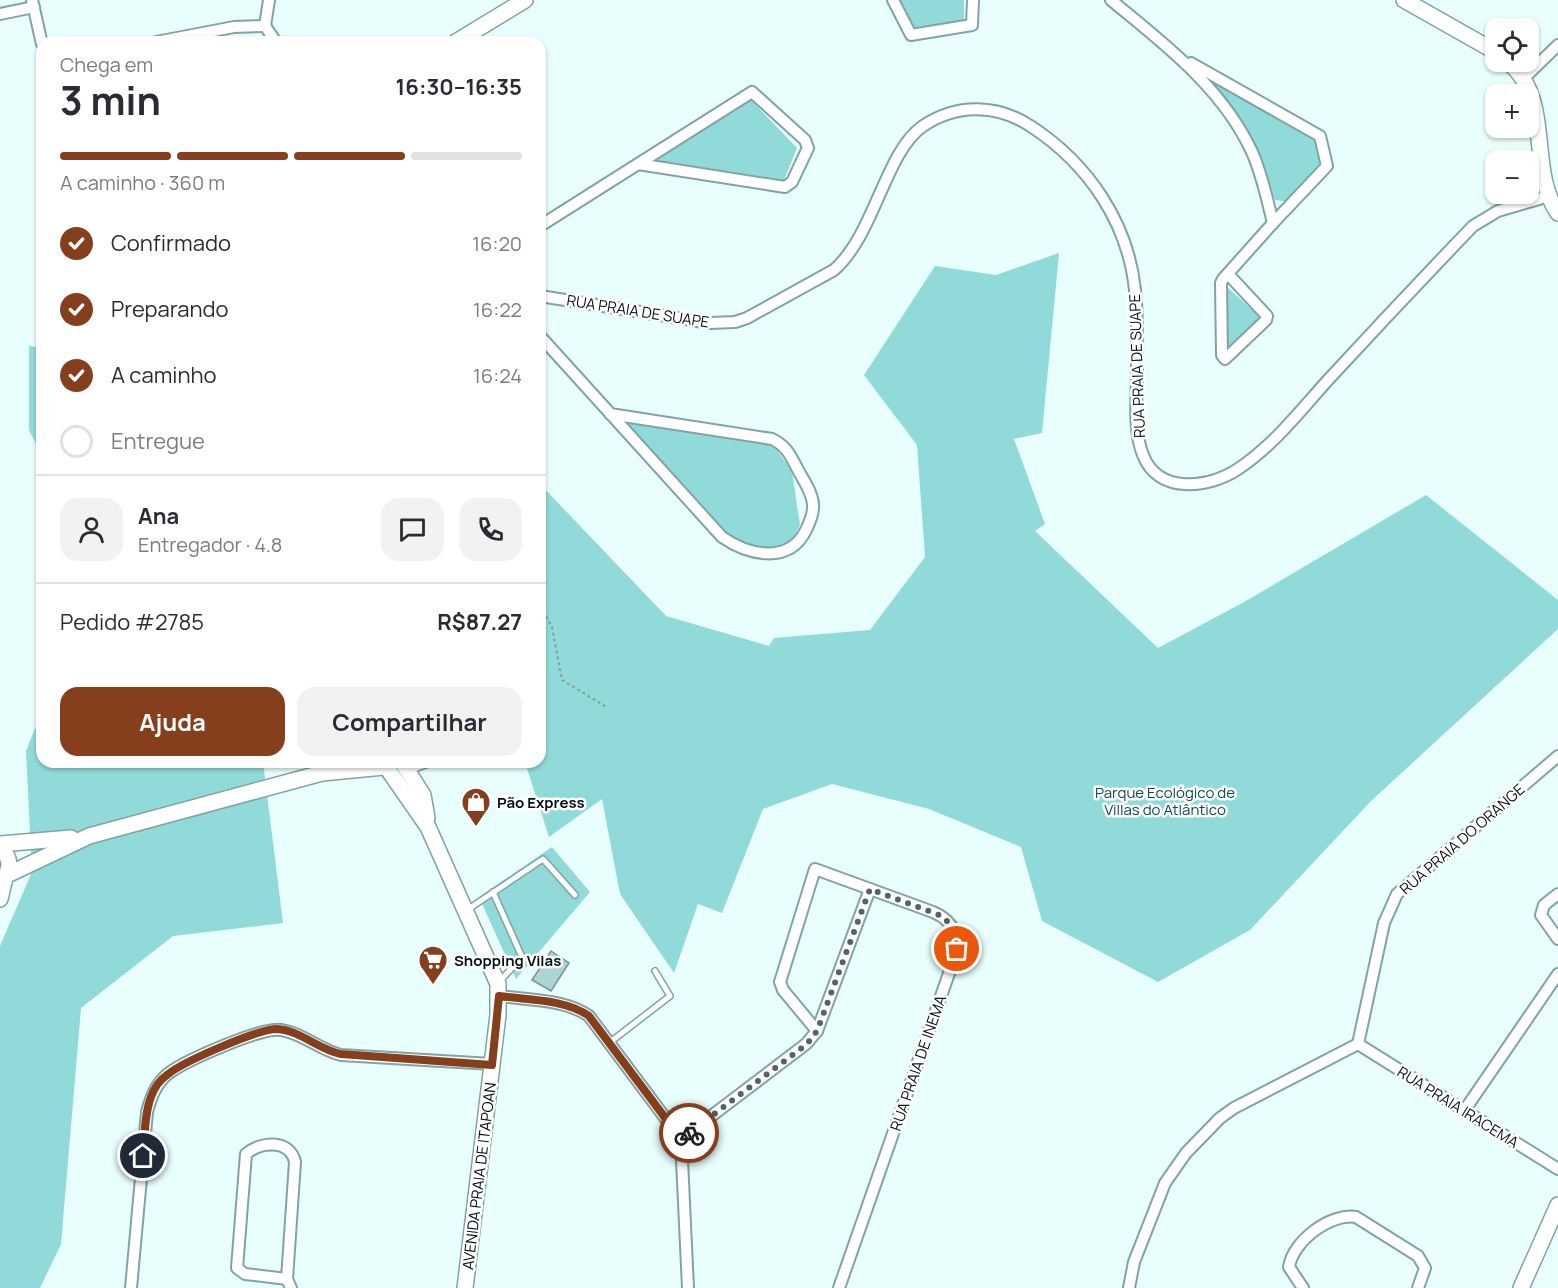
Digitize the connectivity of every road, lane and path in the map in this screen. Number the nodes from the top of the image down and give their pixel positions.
1 (269, 0) edge
2 (525, 0) edge
3 (893, 0) edge
4 (973, 0) edge
5 (1111, 0) edge
6 (1404, 0) edge
7 (33, 4) edge
8 (0, 14) edge
9 (265, 26) junction
10 (40, 36) edge
11 (187, 36) edge
12 (271, 36) edge
13 (466, 36) edge
14 (1558, 45) edge
15 (1485, 46) edge
16 (1178, 56) junction
17 (1517, 72) edge
18 (1523, 79) junction
19 (638, 164) junction
20 (1550, 196) junction
21 (1558, 213) edge
22 (546, 222) edge
23 (1273, 223) junction
24 (1228, 274) junction
25 (546, 297) edge
26 (546, 343) edge
27 (610, 414) junction
28 (546, 616) edge
29 (608, 708) dead end
30 (1558, 756) edge
31 (333, 768) edge
32 (366, 768) edge
33 (395, 768) edge
34 (322, 773) junction
35 (89, 836) junction
36 (0, 846) edge
37 (4, 878) edge
38 (870, 889) junction
39 (494, 892) junction
40 (1558, 894) edge
41 (575, 895) dead end
42 (0, 899) edge
43 (466, 910) junction
44 (1558, 939) edge
45 (655, 971) dead end
46 (1558, 974) edge
47 (499, 990) junction
48 (817, 1031) junction
49 (609, 1042) junction
50 (1358, 1044) junction
51 (492, 1065) junction
52 (1464, 1111) junction
53 (681, 1139) junction
54 (1558, 1169) edge
55 (1558, 1204) edge
56 (289, 1283) edge
57 (131, 1288) edge
58 (465, 1288) edge
59 (688, 1288) edge
60 (839, 1288) edge
61 (1129, 1288) edge
62 (1303, 1288) edge
63 (1418, 1288) edge
64 (1521, 1288) edge

1 - 9 street
2 - 13 street
3 - 4 street
5 - 16 street
6 - 15 street
7 - 8 street
7 - 10 street
9 - 11 street
9 - 12 street
14 - 18 street
16 - 23 street
16 - 23 street
17 - 18 street
18 - 20 street
19 - 19 street
19 - 22 street
20 - 21 street
20 - 25 street, RUA PRAIA DE SUAPE
23 - 24 street
24 - 24 street
26 - 27 street
27 - 27 street
28 - 29 path
30 - 50 street, RUA PRAIA DO ORANGE
31 - 34 street
32 - 34 street
33 - 43 street, AVENIDA PRAIA DE ITAPOAN
34 - 35 street
35 - 36 street
35 - 37 street
36 - 37 street
37 - 42 street
38 - 48 street
38 - 48 street, RUA PRAIA DE INEMA
38 - 60 street, RUA PRAIA DE INEMA
39 - 41 lane
39 - 43 lane
39 - 47 lane
40 - 44 street
43 - 47 street, AVENIDA PRAIA DE ITAPOAN
45 - 49 lane
46 - 52 street
47 - 49 street
47 - 51 street, AVENIDA PRAIA DE ITAPOAN
48 - 53 street
49 - 53 street
50 - 52 street, RUA PRAIA IRACEMA
50 - 61 street
51 - 57 street
51 - 58 street, AVENIDA PRAIA DE ITAPOAN
52 - 54 street, RUA PRAIA IRACEMA
53 - 59 street
55 - 64 street
56 - 56 street
62 - 63 street

